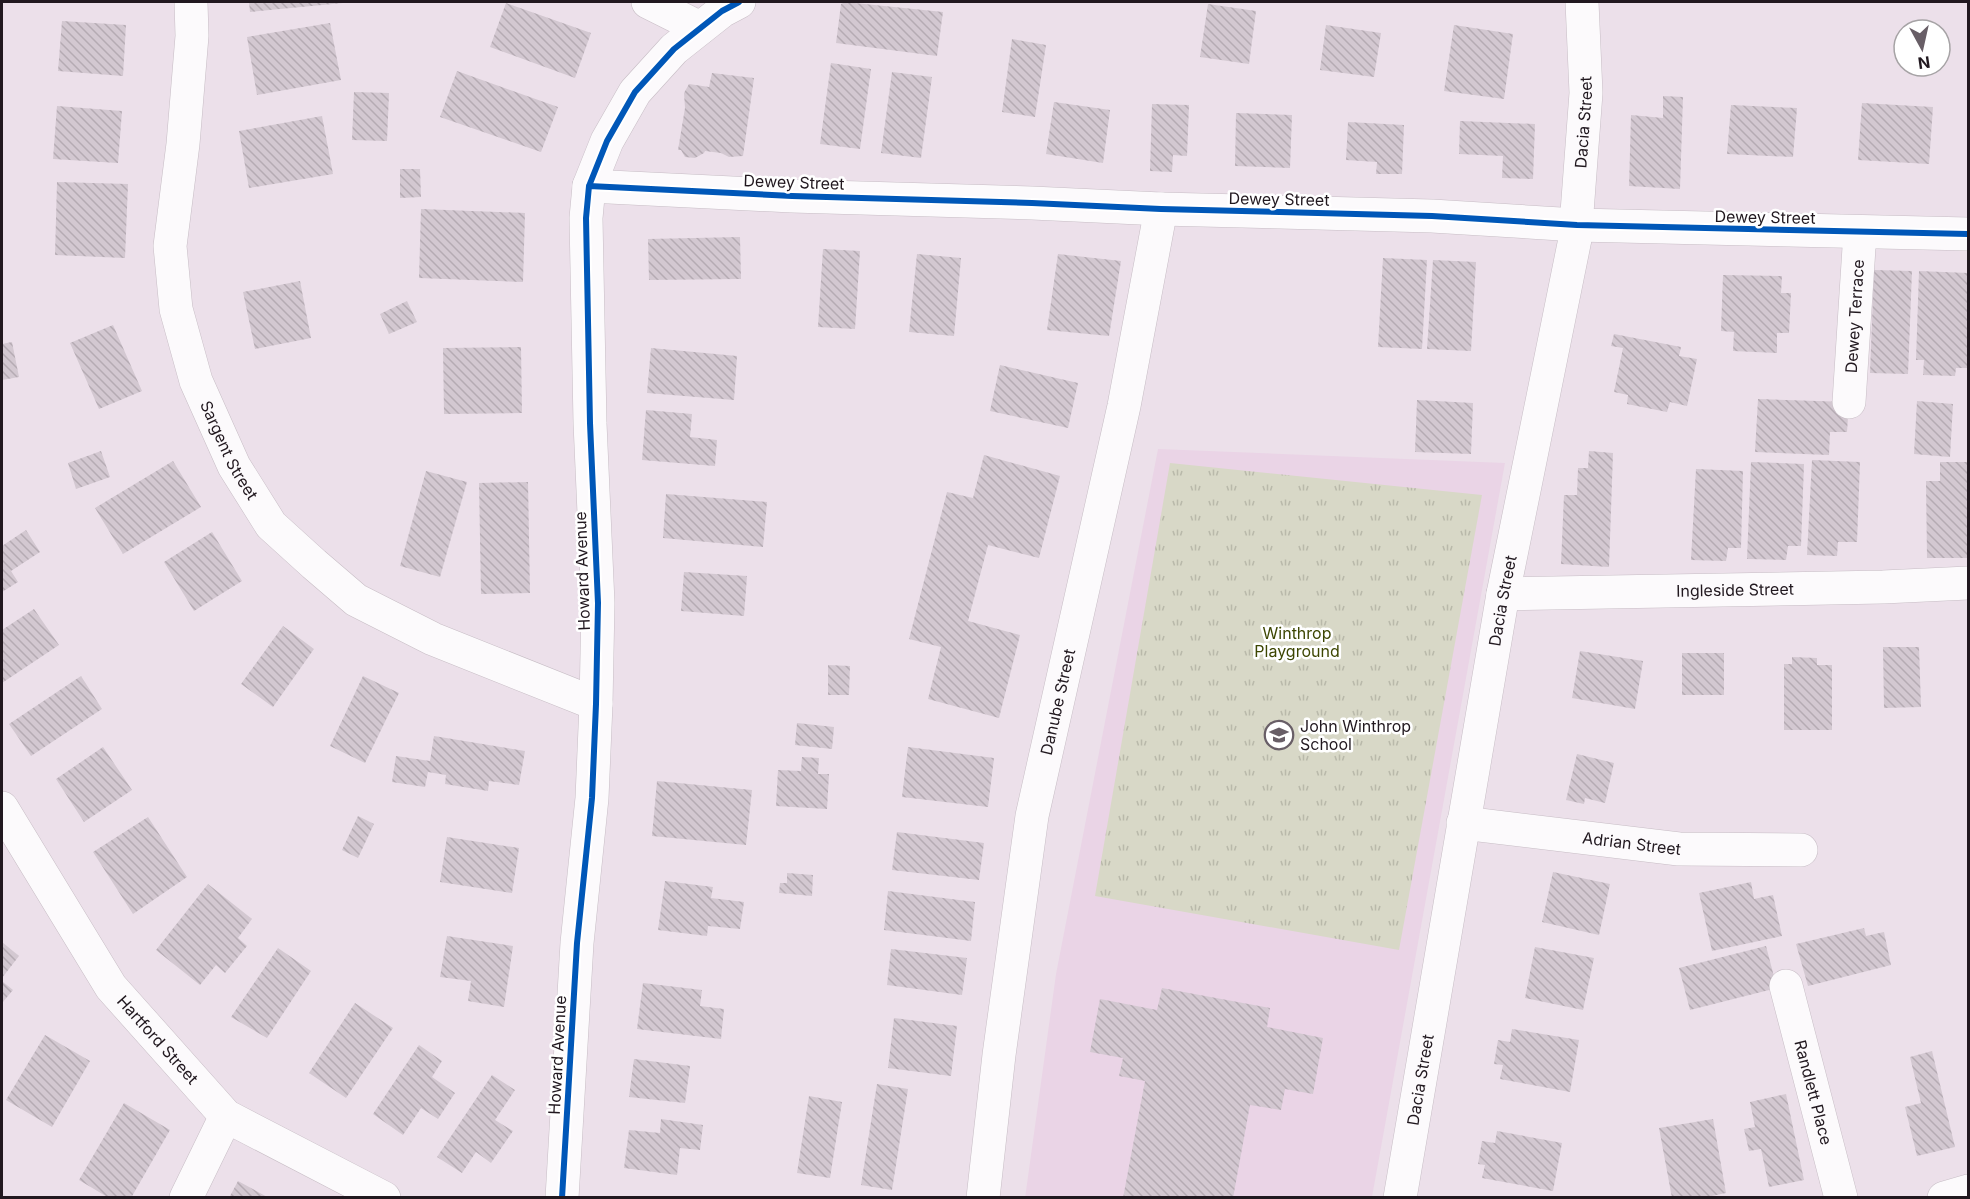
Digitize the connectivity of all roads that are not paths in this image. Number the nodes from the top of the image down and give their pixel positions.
1 (191, 2) edge
2 (648, 2) edge
3 (739, 2) edge
4 (1582, 2) edge
5 (700, 28) junction
6 (589, 186) junction
7 (1161, 209) junction
8 (1577, 225) junction
9 (1860, 232) junction
10 (1968, 234) edge
11 (1849, 402) dead end
12 (1968, 583) edge
13 (1503, 594) junction
14 (596, 704) junction
15 (2, 808) edge
16 (1463, 823) junction
17 (1801, 850) dead end
18 (1786, 986) dead end
19 (226, 1116) junction
20 (1968, 1191) edge
21 (186, 1197) edge
22 (384, 1197) edge
23 (562, 1197) edge
24 (983, 1197) edge
25 (1400, 1197) edge
26 (1841, 1197) edge
27 (1944, 1197) edge

1 - 14 street, Sargent Street
2 - 5 street
3 - 5 street, Howard Avenue
4 - 8 street, Dacia Street
5 - 6 street, Howard Avenue
6 - 7 street, Dewey Street
6 - 14 street, Howard Avenue
7 - 8 street, Dewey Street
7 - 24 street, Danube Street
8 - 9 street, Dewey Street
8 - 13 street, Dacia Street
9 - 10 street, Dewey Street
9 - 11 street, Dewey Terrace
12 - 13 street, Ingleside Street
13 - 16 street, Dacia Street
14 - 23 street, Howard Avenue
15 - 19 street, Hartford Street
16 - 17 street, Adrian Street
16 - 25 street, Dacia Street
18 - 26 street, Randlett Place
19 - 21 street
19 - 22 street, Hartford Street
20 - 27 street

